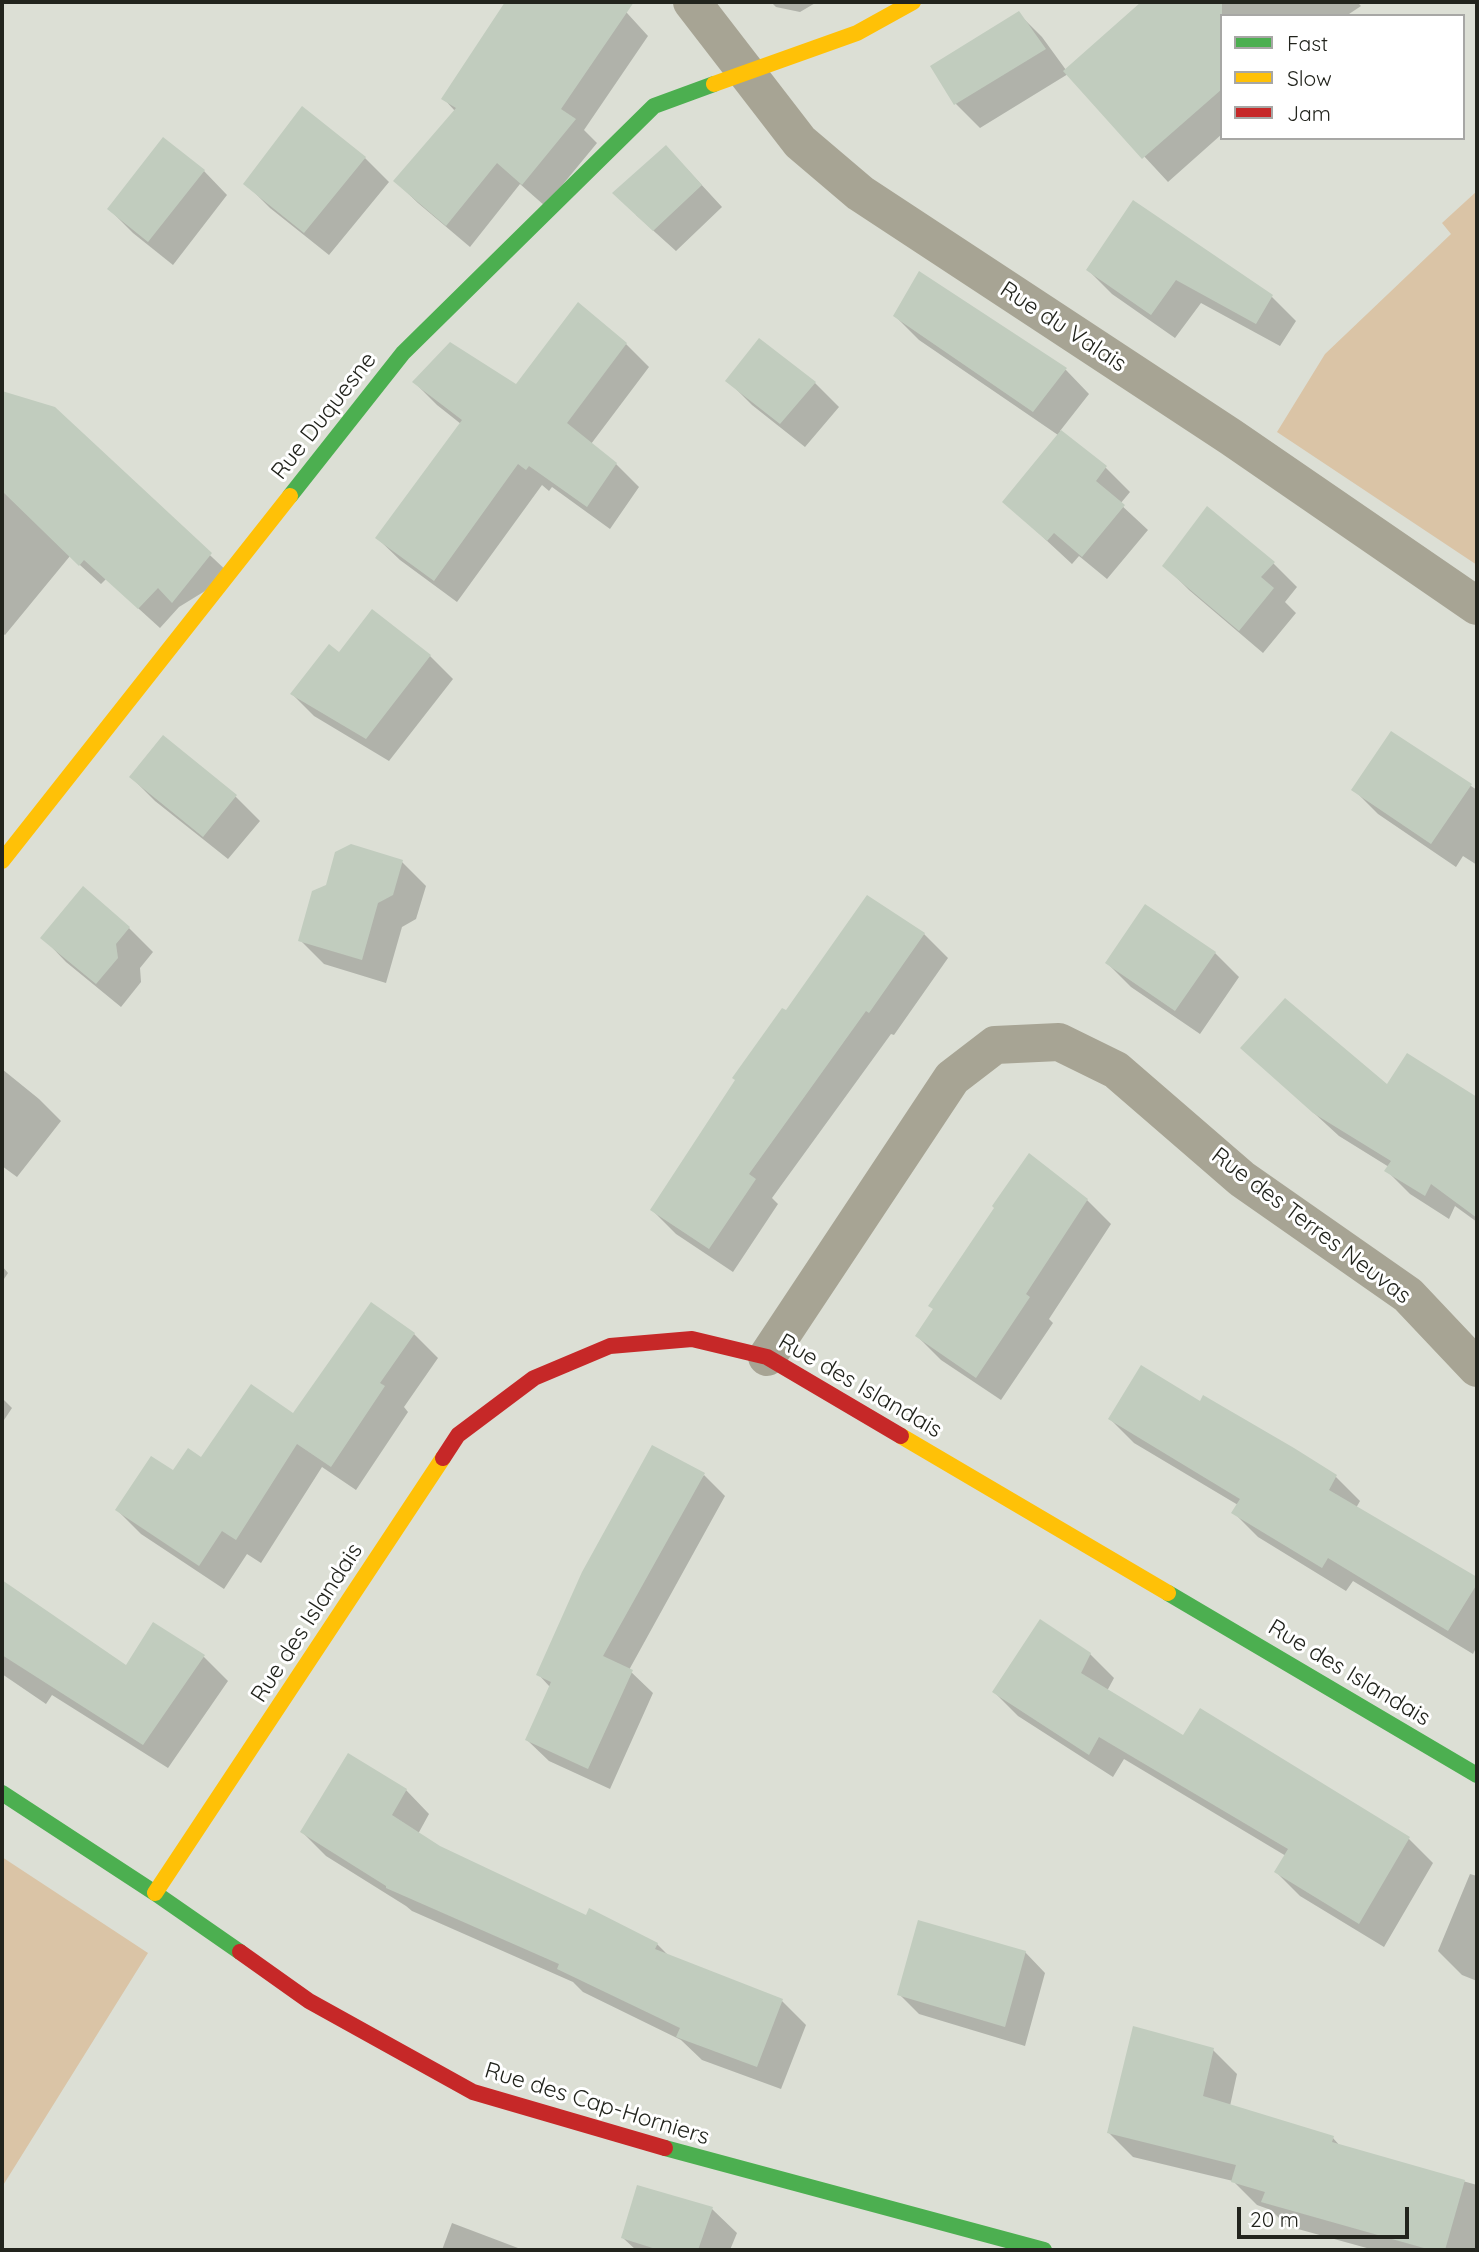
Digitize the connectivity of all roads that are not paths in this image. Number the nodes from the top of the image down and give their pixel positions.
1 (692, 2) edge
2 (913, 2) edge
3 (746, 73) junction
4 (1477, 606) edge
5 (2, 861) edge
6 (767, 1357) junction
7 (1477, 1368) edge
8 (1477, 1775) edge
9 (2, 1793) edge
10 (155, 1894) junction
11 (1044, 2250) edge

1 - 3 street, Rue du Valais
2 - 3 street, Rue Duquesne
3 - 4 street, Rue du Valais
3 - 5 street, Rue Duquesne
6 - 7 street, Rue des Terres Neuvas
6 - 8 street, Rue des Islandais
6 - 10 street, Rue des Islandais
9 - 10 street, Rue des Cap-Horniers
10 - 11 street, Rue des Cap-Horniers

